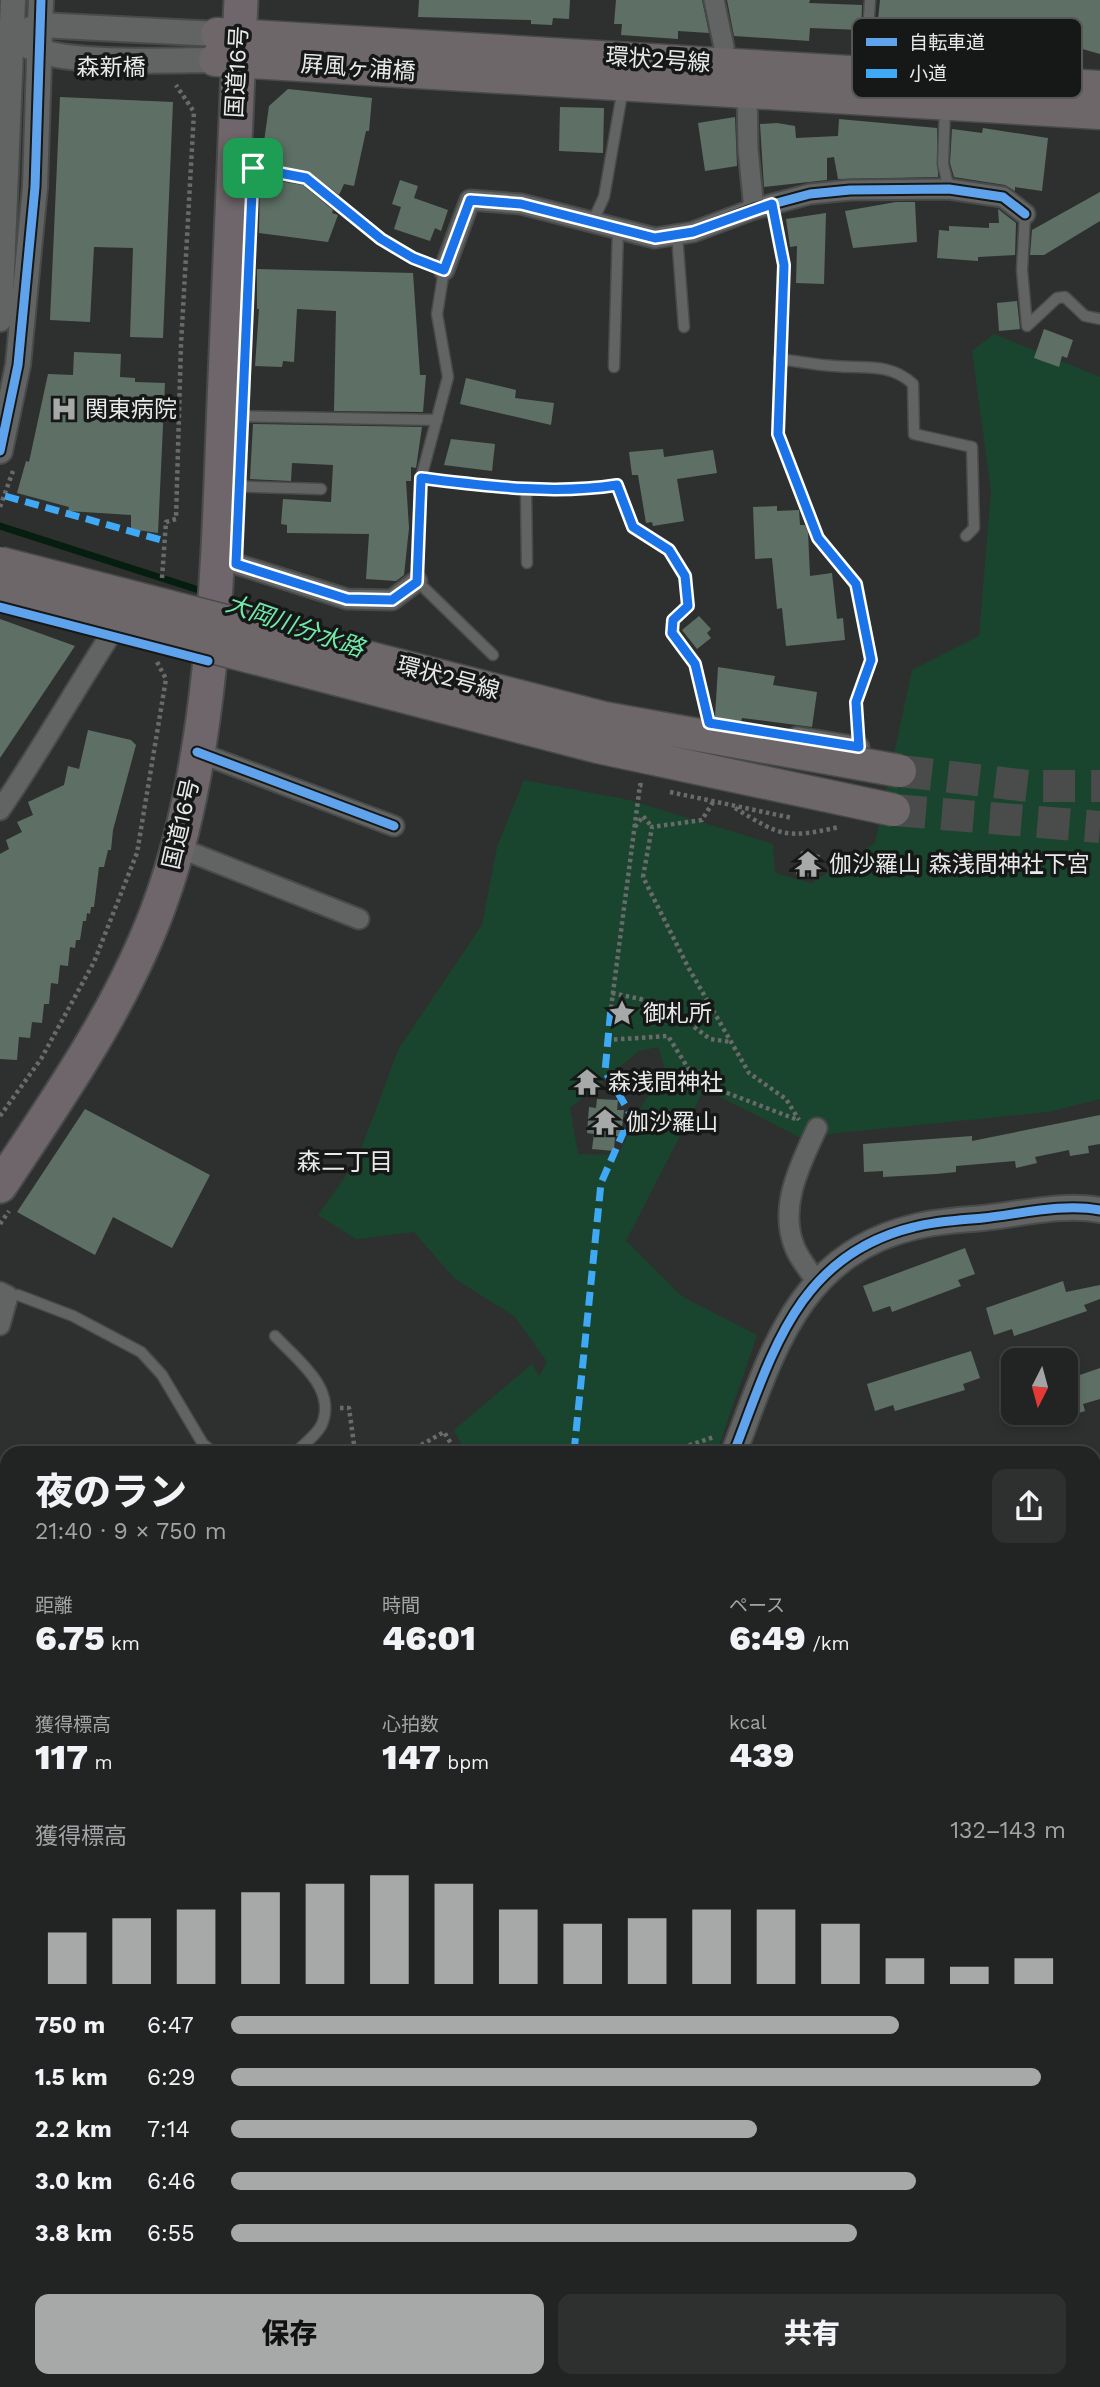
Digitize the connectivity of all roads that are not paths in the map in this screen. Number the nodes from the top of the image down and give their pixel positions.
1 (13, 0) edge
2 (41, 0) edge
3 (219, 0) edge
4 (241, 0) edge
5 (714, 0) edge
6 (870, 0) edge
7 (869, 18) edge
8 (40, 25) junction
9 (6, 38) edge
10 (227, 48) junction
11 (39, 53) junction
12 (721, 64) junction
13 (852, 72) edge
14 (624, 85) junction
15 (1082, 86) edge
16 (1100, 87) edge
17 (747, 91) junction
18 (852, 97) edge
19 (862, 98) edge
20 (945, 103) junction
21 (1100, 113) edge
22 (232, 167) junction
23 (948, 189) junction
24 (763, 206) junction
25 (1024, 214) joint
26 (592, 223) junction
27 (618, 229) junction
28 (677, 234) junction
29 (444, 270) junction
30 (0, 319) edge
31 (1100, 319) edge
32 (684, 327) dead end
33 (779, 359) junction
34 (614, 367) dead end
35 (223, 416) junction
36 (437, 420) junction
37 (8, 456) edge
38 (421, 478) junction
39 (220, 486) junction
40 (321, 489) dead end
41 (526, 490) junction
42 (966, 536) dead end
43 (217, 558) junction
44 (527, 562) dead end
45 (0, 563) edge
46 (417, 582) junction
47 (0, 592) edge
48 (0, 607) edge
49 (672, 633) road end
50 (111, 635) junction
51 (493, 655) dead end
52 (199, 659) junction
53 (707, 716) road end
54 (858, 750) joint
55 (197, 752) junction
56 (900, 771) tunnel mouth
57 (0, 810) edge
58 (894, 810) tunnel mouth
59 (394, 826) dead end
60 (177, 847) junction
61 (359, 919) dead end
62 (808, 1124) road end
63 (0, 1150) edge
64 (0, 1186) edge
65 (1100, 1210) edge
66 (816, 1281) junction
67 (4, 1294) edge
68 (0, 1325) edge
69 (275, 1336) dead end
70 (201, 1446) edge
71 (302, 1446) edge
72 (737, 1446) edge

1 - 9 street
2 - 8 street
3 - 10 highway, 国道16号
4 - 10 highway, 国道16号
5 - 12 street
6 - 7 lane
8 - 9 street
8 - 10 street
8 - 11 street
9 - 11 street
9 - 30 street
10 - 11 street
10 - 12 main road, 環状2号線
10 - 14 main road, 環状2号線
10 - 22 highway, 国道16号
10 - 52 highway, 国道16号
11 - 37 street
12 - 13 main road, 環状2号線
14 - 17 main road, 環状2号線
14 - 26 lane
15 - 16 main road, 環状2号線
17 - 18 main road, 環状2号線
17 - 24 street
19 - 20 main road, 環状2号線
20 - 21 main road, 環状2号線
20 - 23 lane
22 - 29 lane
22 - 35 highway, 国道16号
23 - 24 street
23 - 25 street
24 - 28 street
24 - 33 lane
25 - 31 lane
26 - 27 street
26 - 29 street
27 - 28 street
27 - 34 lane
28 - 32 lane
29 - 36 lane
33 - 42 lane
33 - 54 lane
35 - 36 lane
35 - 39 highway, 国道16号
36 - 38 lane
38 - 41 lane
38 - 46 lane
39 - 40 lane
39 - 43 highway, 国道16号
41 - 44 lane
41 - 49 lane
43 - 46 street
43 - 52 highway, 国道16号
45 - 56 main road, 環状2号線, bridge
46 - 51 lane
47 - 58 main road, 環状2号線, bridge
48 - 50 street
50 - 52 street
50 - 57 street
52 - 55 highway, 国道16号
52 - 63 highway, 国道16号
53 - 54 street
55 - 59 street
55 - 60 highway, 国道16号
60 - 61 street
60 - 64 highway, 国道16号
62 - 66 street
65 - 66 street
66 - 72 street
67 - 68 street
67 - 70 lane
69 - 71 lane

